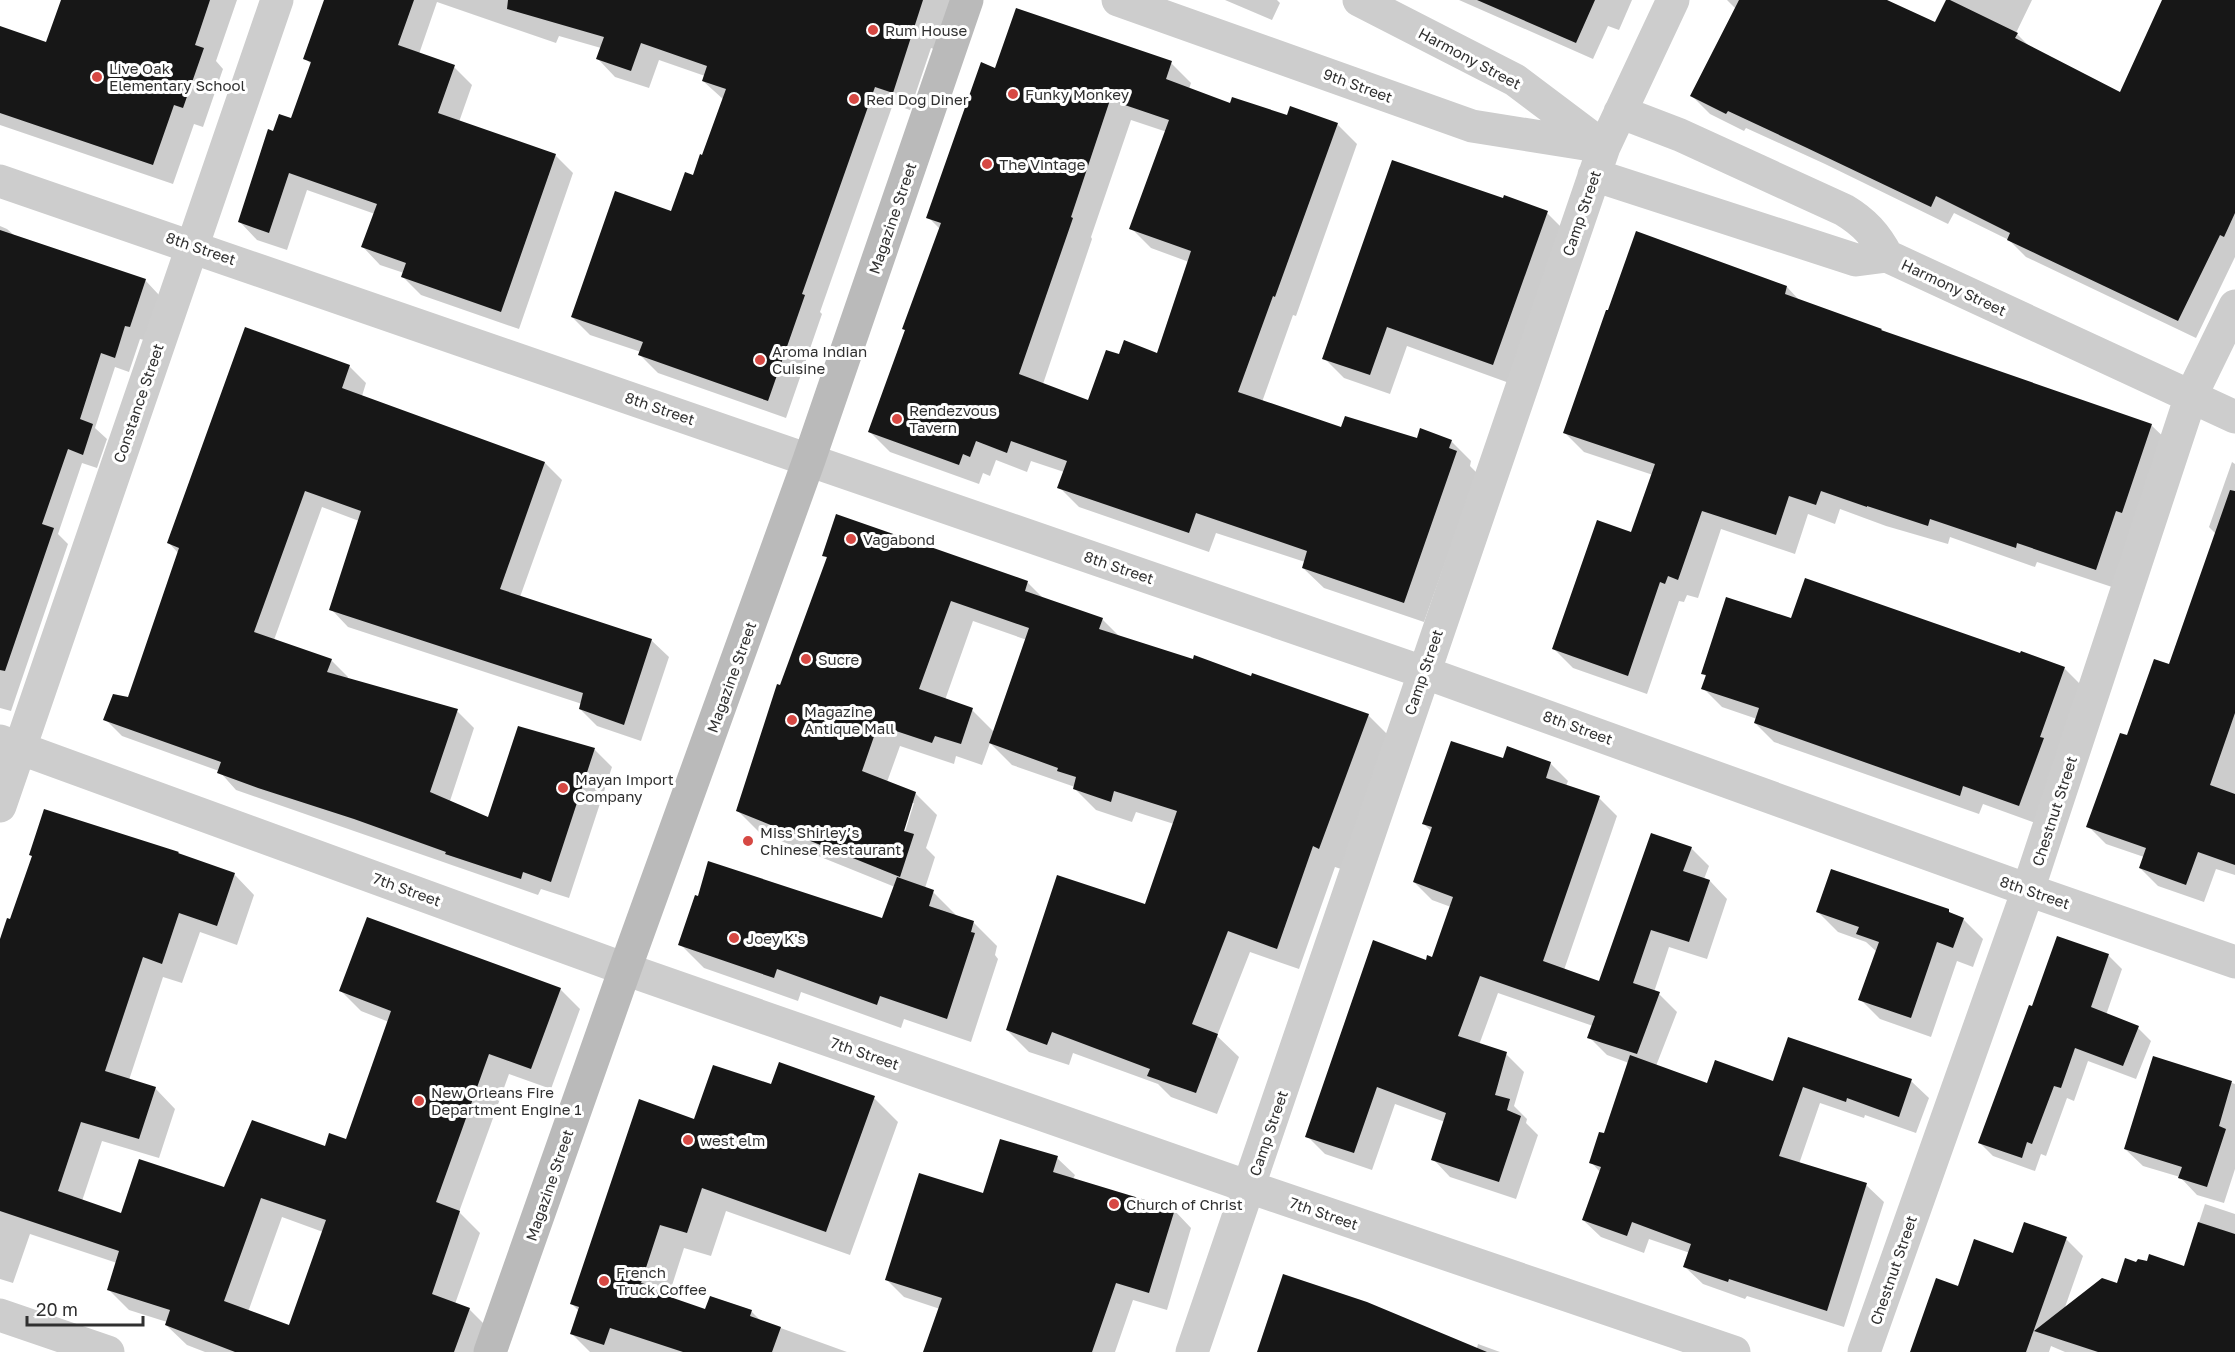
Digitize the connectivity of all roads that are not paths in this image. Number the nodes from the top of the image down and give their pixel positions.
1 (277, 0) edge
2 (967, 0) edge
3 (1118, 0) edge
4 (1359, 0) edge
5 (1673, 0) edge
6 (1620, 112) junction
7 (1599, 161) junction
8 (0, 181) edge
9 (192, 245) junction
10 (1887, 256) junction
11 (2235, 306) edge
12 (2191, 396) junction
13 (2235, 417) edge
14 (809, 460) junction
15 (1423, 672) junction
16 (10, 745) edge
17 (0, 806) edge
18 (2028, 890) junction
19 (2235, 962) edge
20 (625, 969) junction
21 (1249, 1187) junction
22 (0, 1315) edge
23 (108, 1352) edge
24 (490, 1352) edge
25 (1192, 1352) edge
26 (1734, 1352) edge
27 (1864, 1352) edge

1 - 9 street, Constance Street
2 - 14 street, Magazine Street
3 - 7 street, 9th Street
4 - 7 street, Harmony Street
5 - 6 street, Camp Street
6 - 7 street, Camp Street
6 - 10 street
7 - 10 street, Harmony Street
7 - 15 street, Camp Street
8 - 9 street, 8th Street
9 - 14 street, 8th Street
9 - 16 street, Constance Street
10 - 12 street, Harmony Street
11 - 12 street, Chestnut Street
12 - 13 street, Harmony Street
12 - 18 street, Chestnut Street
14 - 15 street, 8th Street
14 - 20 street, Magazine Street
15 - 18 street, 8th Street
15 - 21 street, Camp Street
16 - 17 street, Constance Street
16 - 20 street, 7th Street
18 - 19 street, 8th Street
18 - 27 street, Chestnut Street
20 - 21 street, 7th Street
20 - 24 street, Magazine Street
21 - 25 street, Camp Street
21 - 26 street, 7th Street
22 - 23 street

